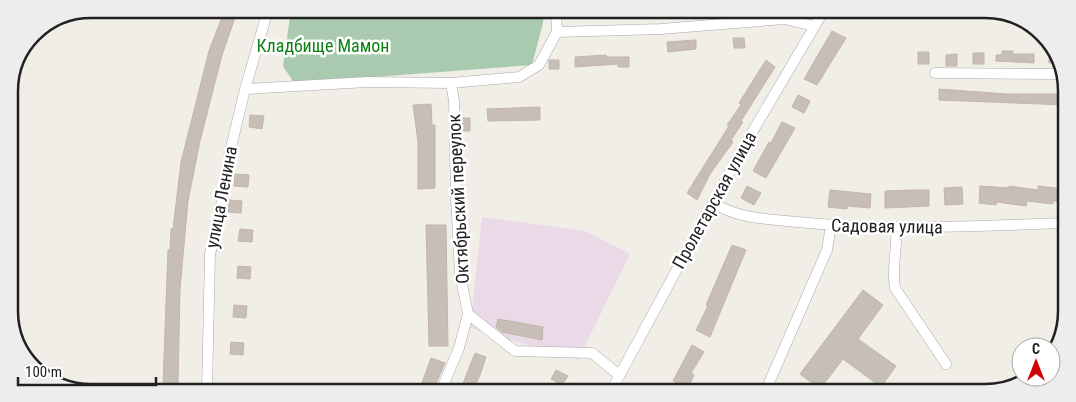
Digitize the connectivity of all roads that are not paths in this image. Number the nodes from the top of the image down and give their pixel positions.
1 (266, 17) edge
2 (556, 17) edge
3 (820, 17) edge
4 (814, 26) junction
5 (557, 32) junction
6 (935, 73) dead end
7 (1056, 74) edge
8 (450, 83) junction
9 (245, 89) junction
10 (713, 203) junction
11 (1058, 223) edge
12 (832, 225) junction
13 (896, 228) junction
14 (468, 314) junction
15 (946, 364) dead end
16 (619, 375) junction
17 (207, 384) edge
18 (444, 384) edge
19 (614, 384) edge
20 (768, 384) edge

1 - 9 street, улица Ленина
2 - 5 street
3 - 4 street, Пролетарская улица
4 - 5 street
4 - 10 street, Пролетарская улица
5 - 8 street
6 - 7 street
8 - 9 street
8 - 14 street, Октябрьский переулок
9 - 17 street, улица Ленина
10 - 12 street, Садовая улица
10 - 16 street, Пролетарская улица
11 - 13 street, Садовая улица
12 - 13 street, Садовая улица
12 - 20 street
13 - 15 street
14 - 16 street
14 - 18 street, Октябрьский переулок
16 - 19 street, Пролетарская улица

